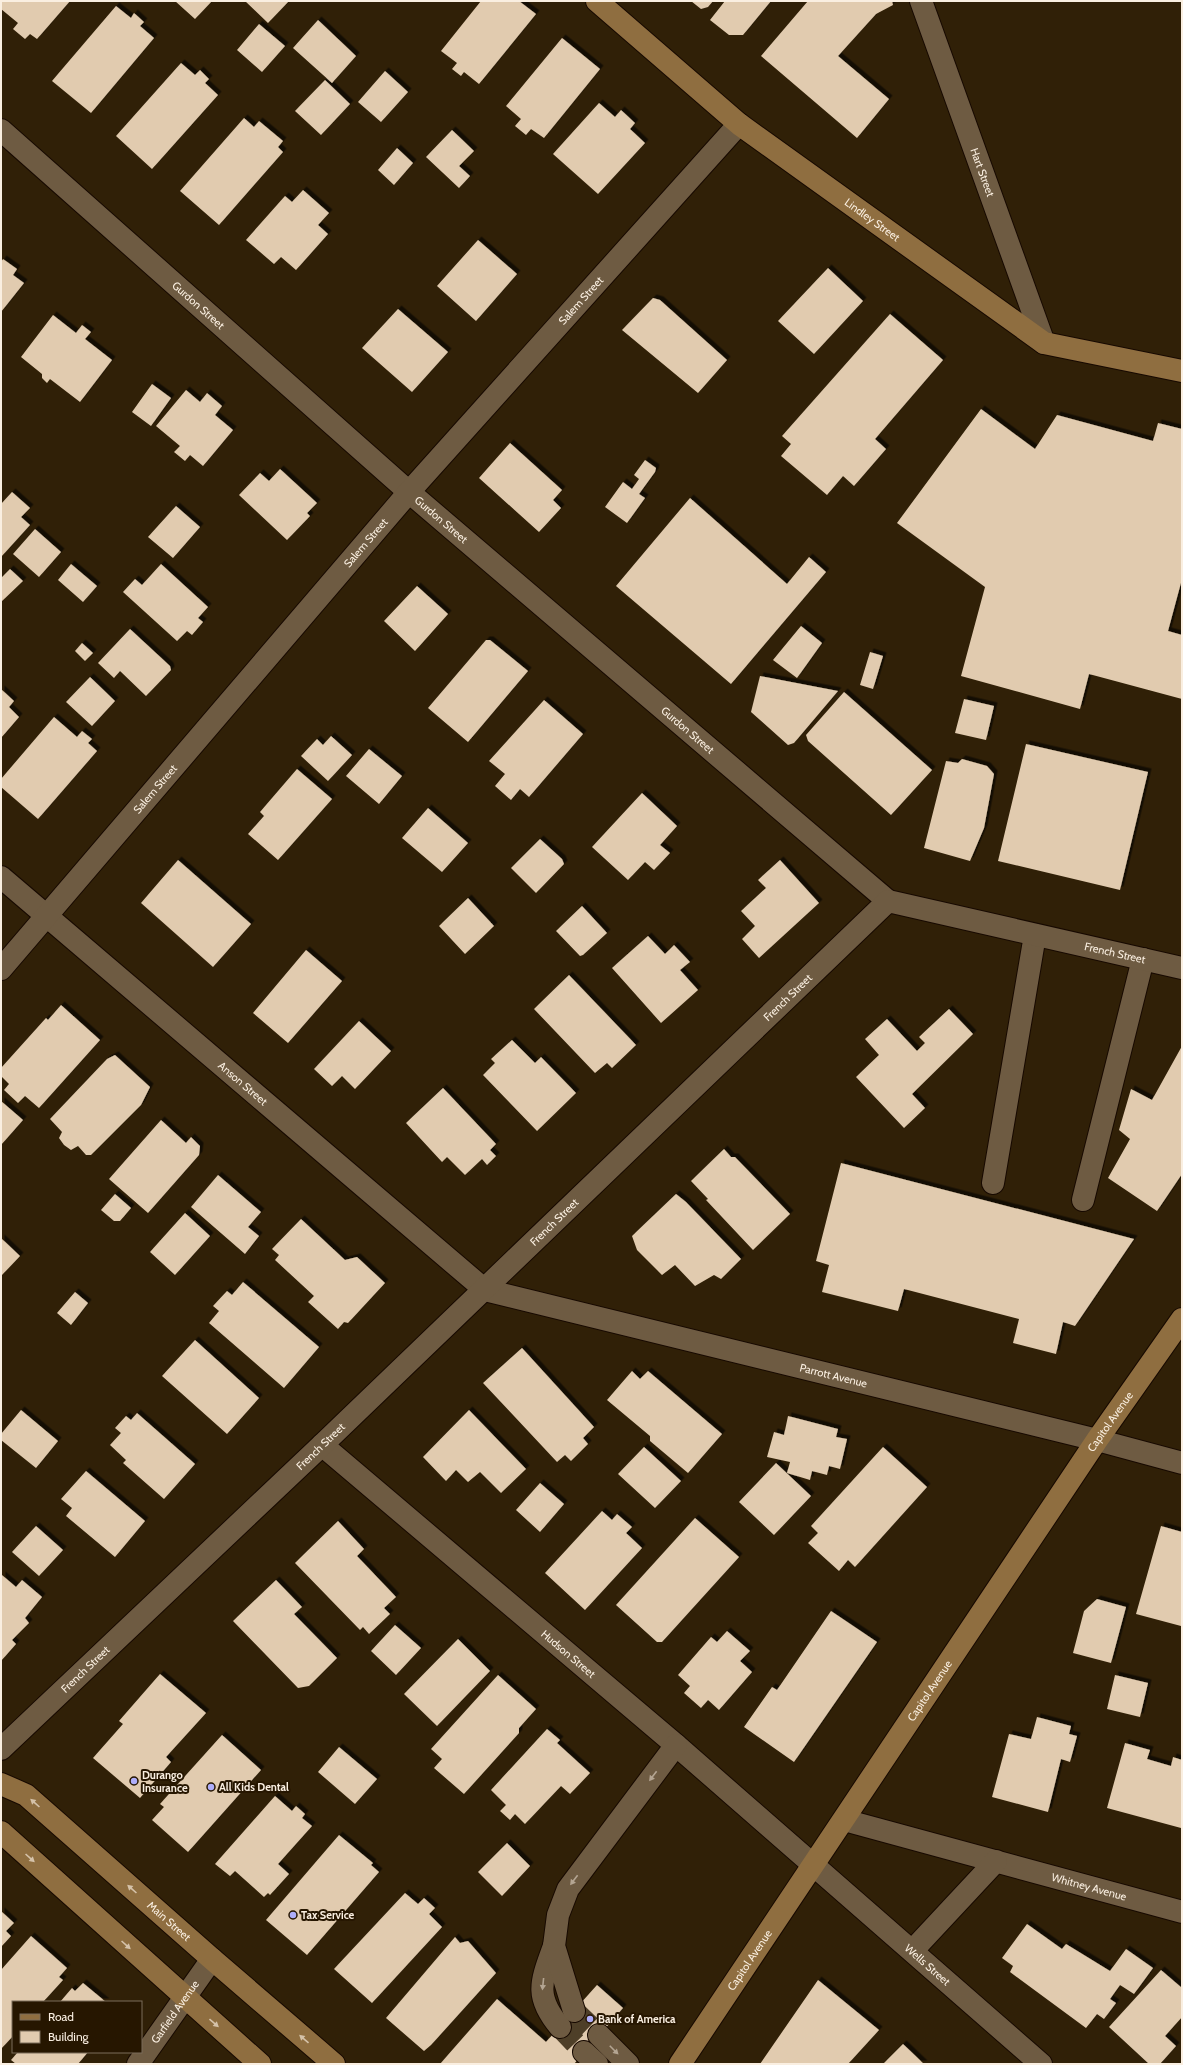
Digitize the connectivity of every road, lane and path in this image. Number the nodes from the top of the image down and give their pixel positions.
1 (598, 1) edge
2 (922, 1) edge
3 (739, 124) junction
4 (1, 130) edge
5 (1044, 343) junction
6 (1182, 371) edge
7 (409, 492) junction
8 (1, 877) edge
9 (888, 901) junction
10 (47, 917) junction
11 (1035, 935) junction
12 (1143, 959) junction
13 (1, 968) edge
14 (1182, 968) edge
15 (993, 1183) dead end
16 (1083, 1200) dead end
17 (485, 1290) junction
18 (1182, 1319) edge
19 (1097, 1440) junction
20 (322, 1445) junction
21 (1182, 1464) edge
22 (676, 1745) junction
23 (1, 1749) edge
24 (1, 1784) edge
25 (844, 1820) junction
26 (1, 1832) edge
27 (996, 1861) junction
28 (814, 1865) junction
29 (1182, 1912) edge
30 (554, 1946) junction
31 (913, 1950) junction
32 (212, 1959) junction
33 (185, 1998) junction
34 (574, 2011) tunnel mouth
35 (560, 2027) tunnel mouth
36 (599, 2035) tunnel mouth
37 (138, 2064) edge
38 (260, 2064) edge
39 (334, 2064) edge
40 (628, 2064) edge
41 (680, 2064) edge
42 (1042, 2064) edge

1 - 3 main road, Lindley Street
2 - 5 street, Hart Street
3 - 5 main road, Lindley Street
3 - 7 street, Salem Street
4 - 7 street, Gurdon Street
5 - 6 main road, Lindley Street
7 - 9 street, Gurdon Street
7 - 10 street, Salem Street
8 - 10 street, Anson Street
9 - 11 street, French Street
9 - 17 street, French Street
10 - 13 street, Salem Street
10 - 17 street, Anson Street
11 - 12 street, French Street
11 - 15 street
12 - 14 street, French Street
12 - 16 street
17 - 19 street, Parrott Avenue
17 - 20 street, French Street
18 - 19 main road, Capitol Avenue
19 - 21 street, Parrott Avenue
19 - 25 main road, Capitol Avenue
20 - 22 street, Hudson Street
20 - 23 street, French Street
22 - 28 street, Hudson Street
22 -> 30 street
32 -> 24 main road, Main Street
25 - 27 street, Whitney Avenue
25 - 28 main road, Capitol Avenue
26 -> 33 main road
27 - 29 street, Whitney Avenue
27 - 31 street
28 - 31 street, Wells Street
28 - 41 main road, Capitol Avenue
30 - 34 street
30 -> 35 street
31 - 42 street, Wells Street
32 - 33 street, Garfield Avenue
39 -> 32 main road, Main Street
33 - 37 street, Garfield Avenue
33 -> 38 main road
36 -> 40 street

